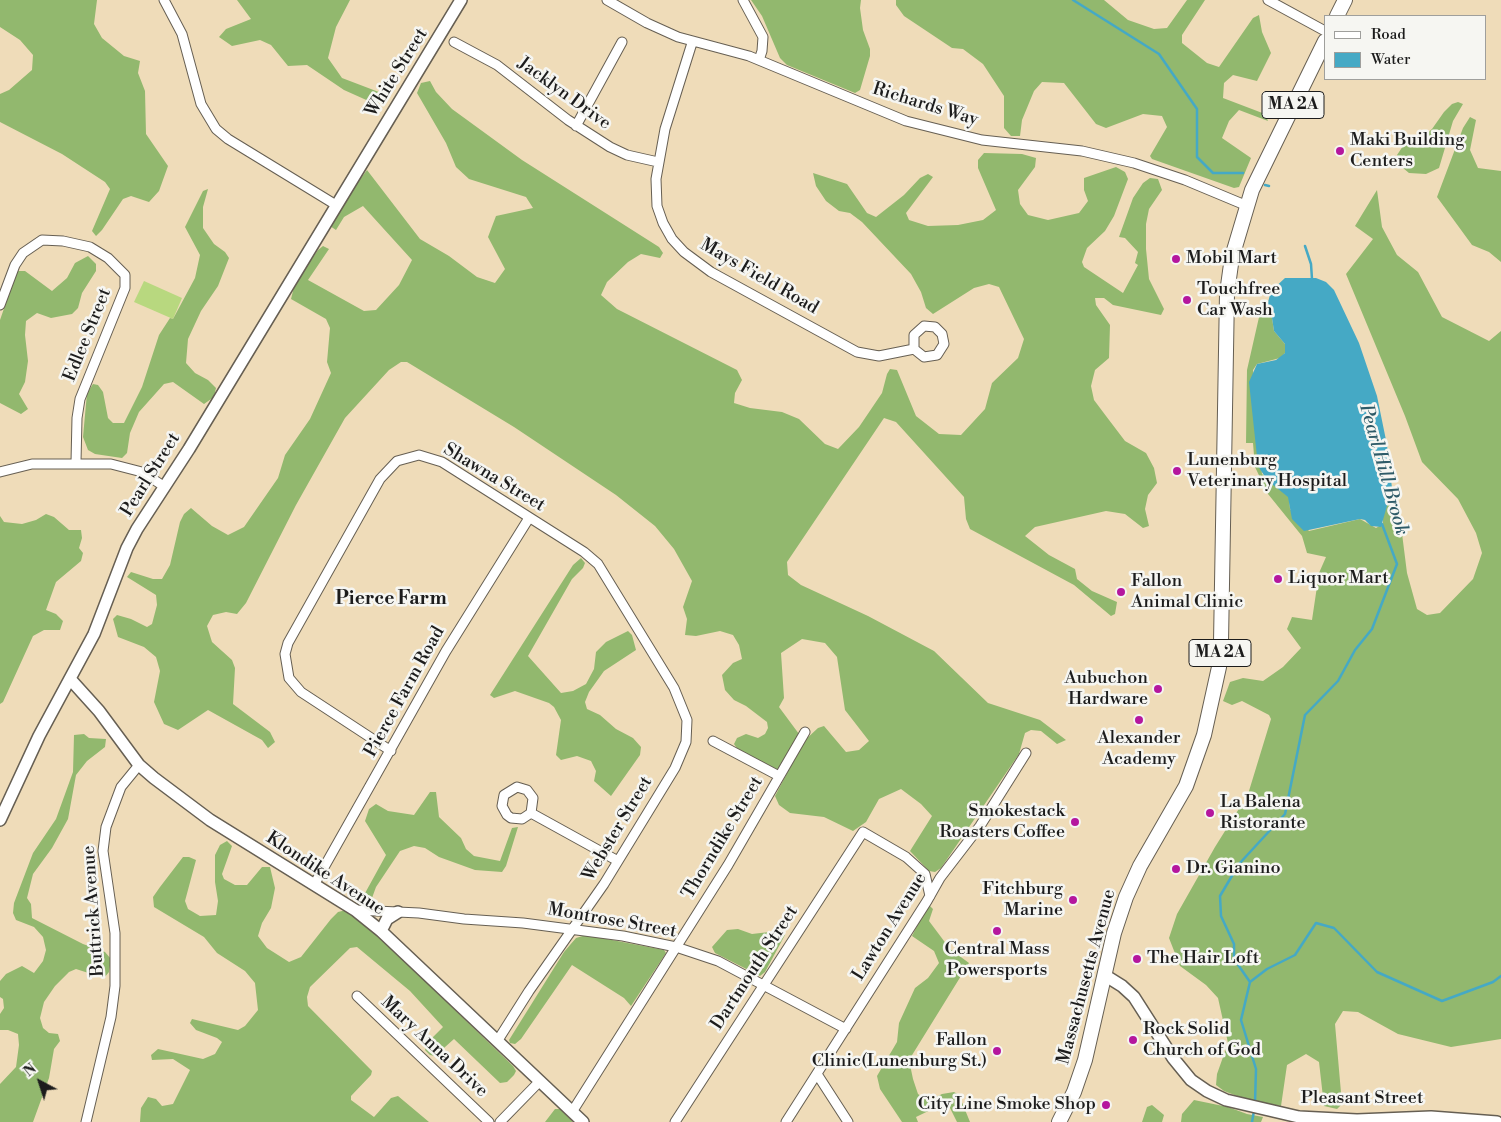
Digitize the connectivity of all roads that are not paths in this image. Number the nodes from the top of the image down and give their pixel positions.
1 (164, 0) edge
2 (461, 0) edge
3 (607, 0) edge
4 (743, 0) edge
5 (1268, 0) edge
6 (1345, 0) edge
7 (1338, 15) edge
8 (1324, 30) edge
9 (454, 42) dead end
10 (622, 42) dead end
11 (692, 43) junction
12 (1324, 43) edge
13 (759, 60) junction
14 (576, 126) junction
15 (658, 162) junction
16 (361, 164) joint
17 (336, 205) junction
18 (1246, 205) junction
19 (0, 305) edge
20 (914, 349) dead end
21 (76, 462) junction
22 (0, 472) edge
23 (165, 487) junction
24 (529, 518) junction
25 (71, 680) junction
26 (687, 730) joint
27 (805, 732) dead end
28 (713, 741) dead end
29 (391, 750) junction
30 (1026, 752) dead end
31 (139, 765) junction
32 (779, 776) junction
33 (531, 812) dead end
34 (0, 820) edge
35 (618, 861) junction
36 (314, 885) junction
37 (930, 896) junction
38 (355, 910) junction
39 (398, 912) junction
40 (574, 929) junction
41 (382, 931) junction
42 (676, 947) junction
43 (1106, 976) junction
44 (764, 985) junction
45 (356, 996) dead end
46 (846, 1029) junction
47 (498, 1040) junction
48 (817, 1074) junction
49 (540, 1081) junction
50 (572, 1112) junction
51 (86, 1122) edge
52 (490, 1122) edge
53 (500, 1122) edge
54 (583, 1122) edge
55 (674, 1122) edge
56 (786, 1122) edge
57 (848, 1122) edge
58 (1059, 1122) edge
59 (1497, 1122) edge

1 - 17 street
2 - 16 street, White Street
3 - 11 street, Richards Way
4 - 13 street
5 - 8 street
6 - 7 main road
9 - 14 street, Jacklyn Drive
10 - 14 street
11 - 13 street, Richards Way
11 - 15 street, Mays Field Road
12 - 18 main road, Massachusetts Avenue / MA 2A
13 - 18 street, Richards Way
14 - 15 street, Jacklyn Drive
15 - 20 street, Mays Field Road
16 - 17 street, Pearl Street
17 - 23 street, Pearl Street
18 - 43 main road, Massachusetts Avenue / MA 2A
19 - 21 street, Edlee Street
21 - 22 street
21 - 23 street
23 - 25 street, Pearl Street
24 - 26 street, Shawna Street
24 - 29 street, Pierce Farm Road
24 - 29 street, Shawna Street
25 - 31 street, Klondike Avenue
25 - 34 street, Pearl Street
26 - 35 street, Webster Street
27 - 32 street, Thorndike Street
28 - 32 street
29 - 36 street, Pierce Farm Road
30 - 37 street, Lawton Avenue
31 - 36 street, Klondike Avenue
31 - 51 street, Buttrick Avenue
32 - 42 street, Thorndike Street
33 - 35 street
35 - 40 street, Webster Street
36 - 38 street, Klondike Avenue
37 - 44 street, Dartmouth Street
37 - 46 street, Lawton Avenue
38 - 39 street, Montrose Street
38 - 41 street, Klondike Avenue
39 - 40 street, Montrose Street
39 - 41 street
40 - 42 street, Montrose Street
40 - 47 street, Webster Street
41 - 47 street, Klondike Avenue
42 - 44 street, Montrose Street
42 - 50 street, Thorndike Street
43 - 58 main road, Massachusetts Avenue / MA 2A
43 - 59 street, Pleasant Street
44 - 46 street, Montrose Street
44 - 55 street, Dartmouth Street
45 - 52 street, Mary Anna Drive
46 - 48 street, Lawton Avenue
47 - 49 street, Klondike Avenue
48 - 56 street, Lawton Avenue
48 - 57 street
49 - 50 street, Klondike Avenue
49 - 53 street
50 - 54 street, Klondike Avenue

